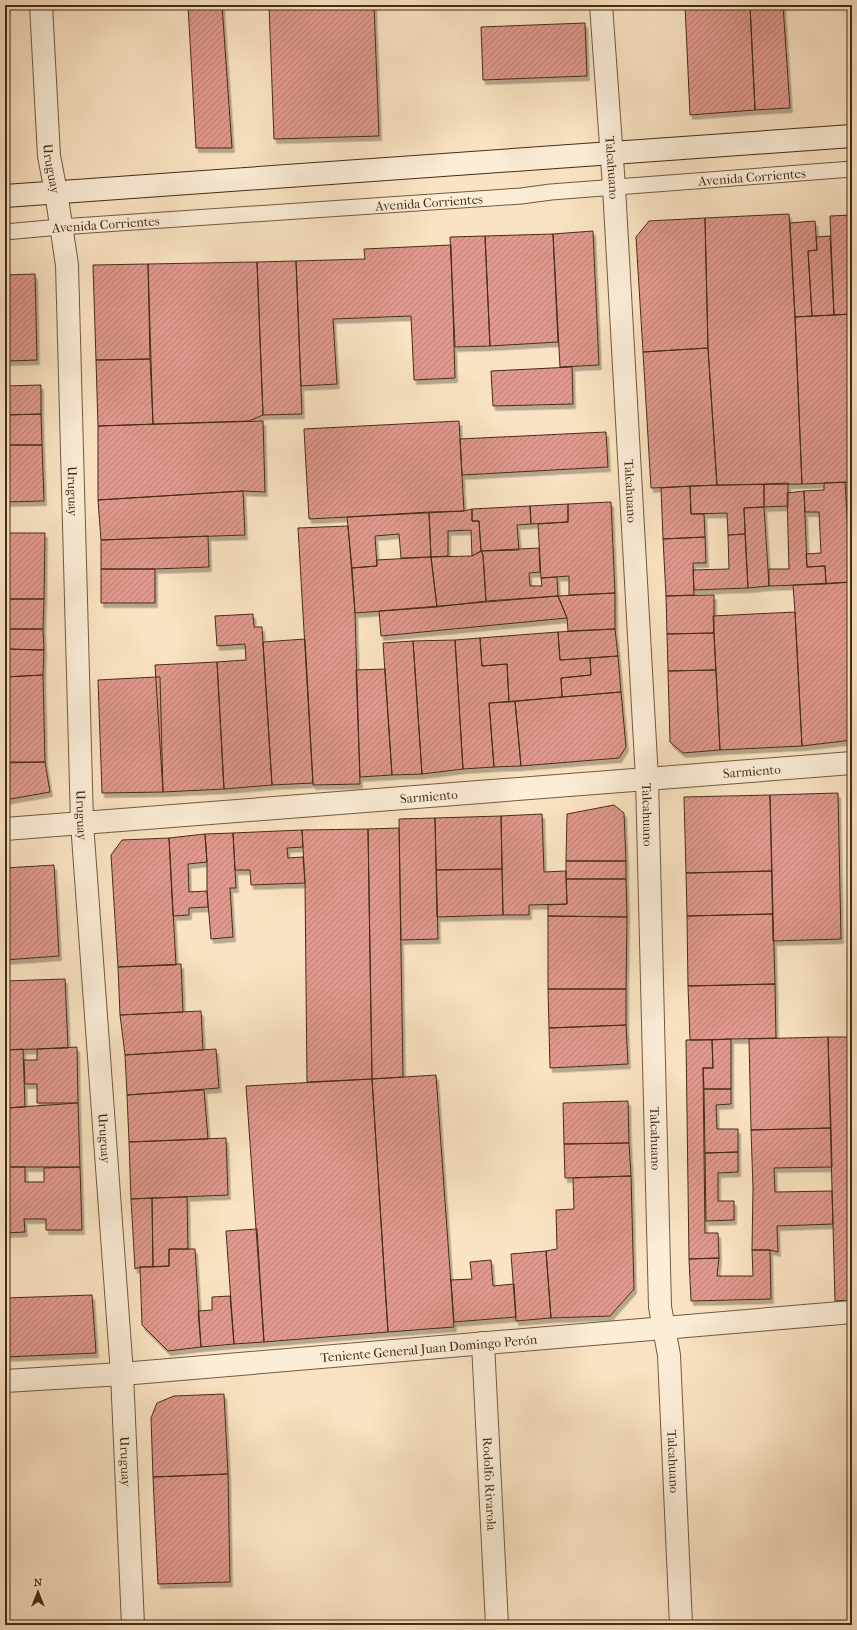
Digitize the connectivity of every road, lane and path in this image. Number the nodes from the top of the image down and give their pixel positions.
1 (41, 5) edge
2 (600, 5) edge
3 (852, 136) edge
4 (611, 154) junction
5 (852, 169) edge
6 (614, 187) junction
7 (56, 192) junction
8 (5, 196) edge
9 (60, 227) junction
10 (5, 232) edge
11 (852, 763) edge
12 (647, 779) junction
13 (82, 823) junction
14 (5, 829) edge
15 (852, 1312) edge
16 (663, 1329) junction
17 (483, 1343) junction
18 (122, 1374) junction
19 (5, 1381) edge
20 (133, 1625) edge
21 (497, 1625) edge
22 (681, 1625) edge

1 - 7 street, Uruguay
2 - 4 street, Talcahuano
3 - 4 street
4 - 6 street, Talcahuano
4 - 7 street
5 - 6 lane, Avenida Corrientes
6 - 9 lane, Avenida Corrientes
6 - 12 street, Talcahuano
7 - 8 street
7 - 9 street, Uruguay
9 - 10 lane, Avenida Corrientes
9 - 13 street, Uruguay
11 - 12 street, Sarmiento
12 - 13 street, Sarmiento
12 - 16 street, Talcahuano
13 - 14 street, Sarmiento
13 - 18 street, Uruguay
15 - 16 street, Teniente General Juan Domingo Perón
16 - 17 street, Teniente General Juan Domingo Perón
16 - 22 street, Talcahuano
17 - 18 street, Teniente General Juan Domingo Perón
17 - 21 street, Rodolfo Rivarola
18 - 19 street, Teniente General Juan Domingo Perón
18 - 20 street, Uruguay

